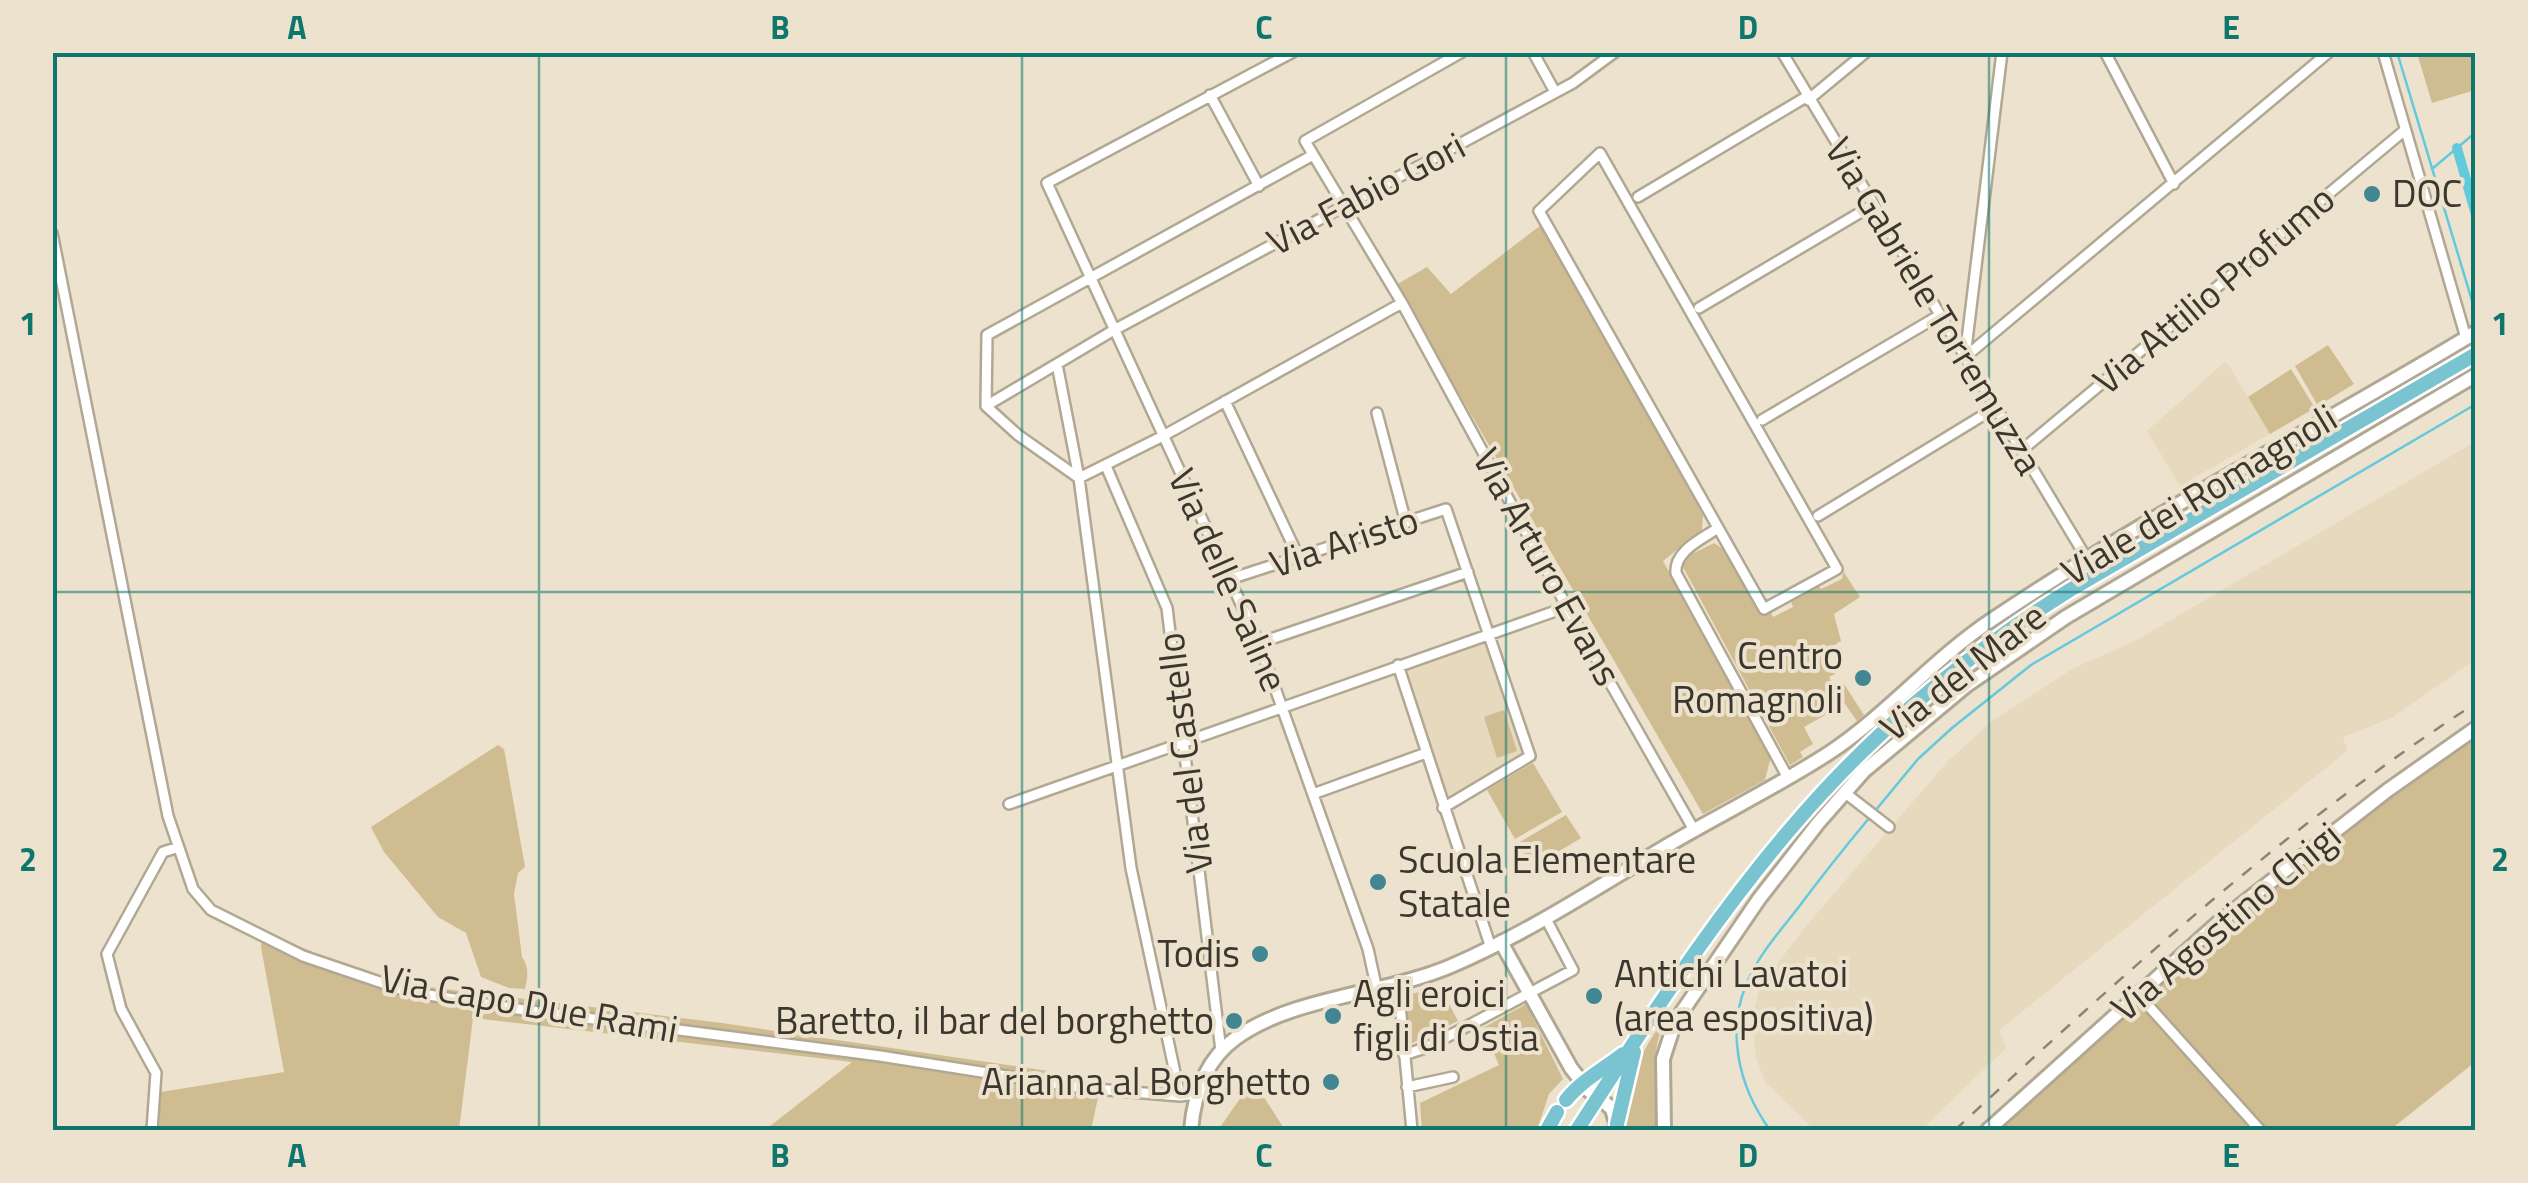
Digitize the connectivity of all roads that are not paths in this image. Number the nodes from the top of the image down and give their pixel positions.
1 (1293, 52) edge
2 (1462, 52) edge
3 (1533, 52) edge
4 (1616, 52) edge
5 (1782, 52) edge
6 (1866, 52) edge
7 (2002, 52) edge
8 (2105, 52) edge
9 (2329, 52) edge
10 (2383, 52) edge
11 (1555, 92) junction
12 (1210, 94) junction
13 (1807, 99) junction
14 (2406, 130) junction
15 (1313, 155) junction
16 (2174, 184) junction
17 (1259, 186) junction
18 (1638, 197) dead end
19 (1345, 205) junction
20 (1873, 205) junction
21 (52, 234) edge
22 (1090, 278) junction
23 (1402, 303) junction
24 (1700, 308) dead end
25 (1940, 315) junction
26 (1114, 330) junction
27 (2470, 335) edge
28 (2476, 354) edge
29 (1965, 356) junction
30 (1057, 364) junction
31 (2476, 375) edge
32 (1225, 401) junction
33 (986, 406) junction
34 (1994, 408) junction
35 (1378, 413) dead end
36 (1762, 420) dead end
37 (1163, 436) junction
38 (2022, 450) junction
39 (1106, 466) junction
40 (1079, 478) junction
41 (1818, 516) dead end
42 (1406, 523) junction
43 (1718, 528) junction
44 (1299, 558) junction
45 (2087, 559) junction
46 (1468, 572) junction
47 (1230, 578) junction
48 (1567, 607) junction
49 (1490, 634) junction
50 (1259, 643) junction
51 (1398, 665) junction
52 (1282, 706) junction
53 (2476, 728) edge
54 (1182, 740) junction
55 (1426, 753) junction
56 (1118, 763) junction
57 (1788, 776) junction
58 (1844, 792) junction
59 (1314, 794) junction
60 (1009, 804) dead end
61 (1443, 808) junction
62 (1890, 827) dead end
63 (1694, 830) junction
64 (176, 848) junction
65 (1545, 917) junction
66 (1496, 945) junction
67 (1398, 984) junction
68 (1377, 990) junction
69 (1531, 993) junction
70 (2137, 993) junction
71 (1636, 1044) junction
72 (1222, 1051) junction
73 (1404, 1055) junction
74 (1571, 1068) junction
75 (1453, 1077) dead end
76 (1407, 1087) junction
77 (1590, 1090) junction
78 (1196, 1094) junction
79 (1180, 1096) junction
80 (1562, 1106) junction
81 (1616, 1128) edge
82 (152, 1130) edge
83 (1191, 1130) edge
84 (1412, 1130) edge
85 (1547, 1130) edge
86 (1555, 1130) edge
87 (1577, 1130) edge
88 (1664, 1130) edge
89 (1988, 1130) edge
90 (2260, 1130) edge

1 - 12 street
2 - 15 street, Via Arturo Evans
3 - 11 street
4 - 11 street, Via Fabio Gori
5 - 13 street, Via Gabriele Torremuzza
6 - 13 street
7 - 29 street
8 - 16 street
9 - 16 street
10 - 14 street
11 - 19 street, Via Fabio Gori
12 - 17 street
12 - 22 street, Via delle Saline
13 - 18 street
13 - 20 street, Via Gabriele Torremuzza
14 - 27 street
14 - 38 street, Via Attilio Profumo
15 - 17 street
15 - 19 street, Via Arturo Evans
16 - 29 street
17 - 22 street
19 - 23 street, Via Arturo Evans
19 - 26 street, Via Fabio Gori
20 - 24 street
20 - 25 street, Via Gabriele Torremuzza
21 - 64 street, Via Capo Due Rami
22 - 26 street, Via delle Saline
22 - 33 street
23 - 32 street
23 - 48 street, Via Arturo Evans
25 - 29 street, Via Gabriele Torremuzza
25 - 36 street
26 - 30 street, Via Fabio Gori
26 - 37 street, Via delle Saline
27 - 45 main road, Viale dei Romagnoli
28 - 71 main road, Via del Mare
29 - 34 street, Via Gabriele Torremuzza
30 - 33 street, Via Fabio Gori
30 - 40 street
31 - 58 main road
32 - 37 street
32 - 44 street
33 - 40 street
34 - 38 street, Via Gabriele Torremuzza
34 - 41 street
35 - 42 street
37 - 39 street
37 - 47 street, Via delle Saline
38 - 45 street, Via Gabriele Torremuzza
39 - 40 street
39 - 54 street, Via del Castello
40 - 56 street
42 - 44 street, Via Aristo
42 - 46 street, Via Aristo
43 - 43 street
43 - 57 street
44 - 47 street, Via Aristo
45 - 57 main road, Viale dei Romagnoli
46 - 49 street, Via Aristo
46 - 50 street
47 - 50 street, Via delle Saline
48 - 49 street
48 - 63 street, Via Arturo Evans
49 - 51 street
49 - 61 street, Via Aristo
50 - 52 street, Via delle Saline
51 - 52 street
51 - 55 street
52 - 54 street
52 - 59 street, Via delle Saline
53 - 70 main road, Via Agostino Chigi
54 - 56 street
54 - 72 street, Via del Castello
55 - 59 street
55 - 61 street
56 - 60 street
56 - 79 street
57 - 63 main road, Viale dei Romagnoli
58 - 62 street
58 - 88 main road
59 - 68 street, Via delle Saline
61 - 66 street
63 - 65 main road, Viale dei Romagnoli
64 - 79 street, Via Capo Due Rami
64 - 82 street
65 - 66 main road, Viale dei Romagnoli
65 - 69 street
66 - 67 main road, Viale dei Romagnoli
66 - 69 main road
67 - 68 main road, Viale dei Romagnoli
67 - 73 street
68 - 72 main road, Viale dei Romagnoli
69 - 73 street
69 - 74 main road
70 - 89 main road, Via Agostino Chigi
70 - 90 street
71 - 77 main road, Via del Mare
71 - 77 main road
71 - 81 main road
72 - 78 main road, Viale dei Romagnoli
73 - 76 street
74 - 77 main road
74 - 80 main road
75 - 76 street
76 - 84 street
77 - 80 main road
77 - 81 main road
77 - 87 main road, Via del Mare
78 - 79 street, Via Capo Due Rami
78 - 83 main road, Viale dei Romagnoli
80 - 85 main road
80 - 86 main road

